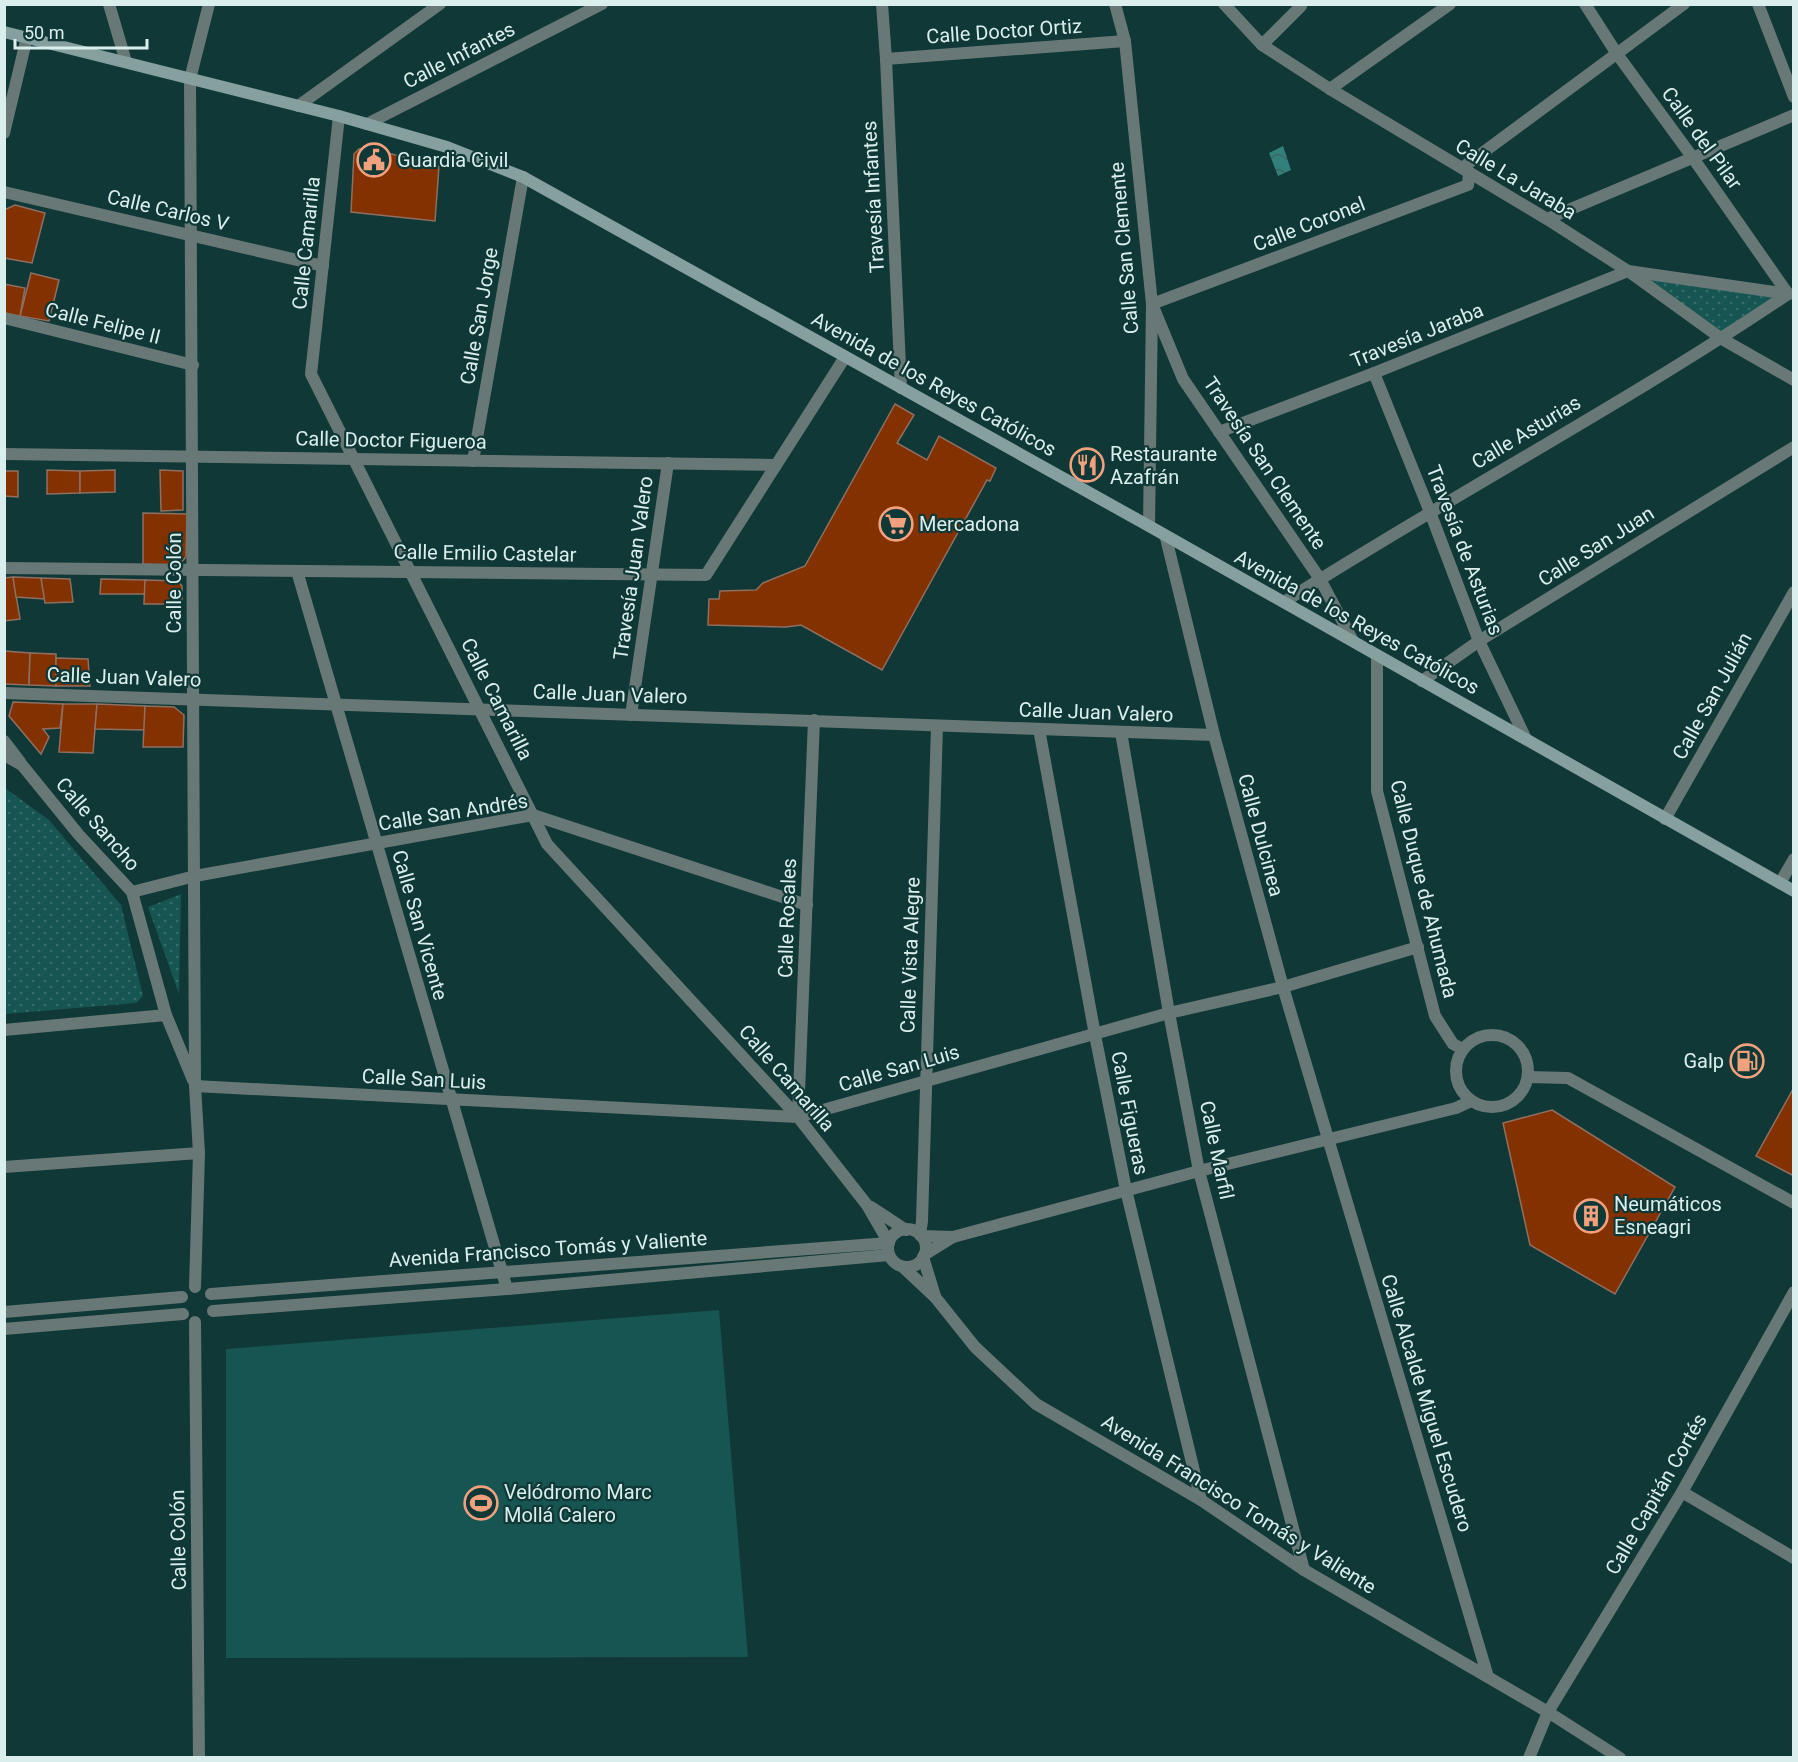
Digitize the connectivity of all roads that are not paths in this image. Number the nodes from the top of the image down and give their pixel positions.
1 (109, 4) edge
2 (209, 4) edge
3 (440, 4) edge
4 (602, 4) edge
5 (882, 4) edge
6 (1115, 4) edge
7 (1224, 4) edge
8 (1300, 4) edge
9 (1585, 4) edge
10 (1684, 4) edge
11 (1758, 4) edge
12 (1446, 6) edge
13 (4, 32) edge
14 (27, 38) junction
15 (1125, 41) junction
16 (1262, 45) junction
17 (1617, 54) junction
18 (886, 59) junction
19 (126, 62) junction
20 (190, 79) junction
21 (1330, 89) junction
22 (1794, 97) edge
23 (298, 106) junction
24 (1794, 115) edge
25 (339, 116) junction
26 (367, 124) junction
27 (4, 133) edge
28 (1693, 158) junction
29 (1466, 170) junction
30 (523, 177) junction
31 (4, 192) edge
32 (1547, 219) junction
33 (193, 235) junction
34 (323, 266) junction
35 (1628, 271) junction
36 (1791, 295) edge
37 (1152, 304) junction
38 (4, 318) edge
39 (1722, 339) junction
40 (845, 357) junction
41 (193, 365) junction
42 (1374, 373) junction
43 (1794, 380) edge
44 (901, 388) junction
45 (1219, 432) junction
46 (1794, 447) edge
47 (4, 454) edge
48 (193, 457) junction
49 (354, 459) junction
50 (473, 461) junction
51 (668, 463) junction
52 (776, 465) junction
53 (1430, 512) junction
54 (1149, 526) junction
55 (1166, 538) junction
56 (4, 568) edge
57 (194, 570) junction
58 (297, 571) junction
59 (412, 572) junction
60 (652, 574) junction
61 (1320, 579) junction
62 (1794, 592) edge
63 (1284, 602) junction
64 (1353, 641) junction
65 (1479, 641) junction
66 (1377, 655) junction
67 (1422, 681) junction
68 (4, 693) edge
69 (194, 699) junction
70 (335, 703) junction
71 (480, 710) junction
72 (631, 715) junction
73 (814, 720) junction
74 (937, 726) junction
75 (1039, 729) junction
76 (1121, 732) junction
77 (1214, 735) junction
78 (1526, 740) junction
79 (4, 741) edge
80 (4, 755) edge
81 (22, 765) junction
82 (533, 815) junction
83 (1665, 819) junction
84 (376, 844) junction
85 (1794, 859) edge
86 (195, 876) junction
87 (1780, 883) junction
88 (1794, 891) edge
89 (132, 892) junction
90 (807, 905) junction
91 (1419, 947) junction
92 (1283, 987) junction
93 (1169, 1013) junction
94 (166, 1015) junction
95 (4, 1030) edge
96 (1095, 1035) junction
97 (1463, 1049) junction
98 (1528, 1077) junction
99 (926, 1080) junction
100 (195, 1086) junction
101 (452, 1100) junction
102 (1472, 1101) junction
103 (798, 1117) junction
104 (1328, 1139) junction
105 (199, 1153) junction
106 (4, 1167) edge
107 (1200, 1171) junction
108 (1126, 1190) junction
109 (1794, 1203) edge
110 (867, 1205) junction
111 (915, 1233) junction
112 (953, 1237) junction
113 (889, 1249) junction
114 (924, 1256) junction
115 (903, 1267) junction
116 (502, 1272) junction
117 (195, 1287) junction
118 (507, 1289) junction
119 (1794, 1292) edge
120 (211, 1294) junction
121 (182, 1297) junction
122 (935, 1297) junction
123 (213, 1311) junction
124 (4, 1312) edge
125 (183, 1314) junction
126 (195, 1322) junction
127 (4, 1329) edge
128 (1682, 1492) junction
129 (1201, 1500) junction
130 (1794, 1557) edge
131 (1304, 1570) junction
132 (1488, 1677) junction
133 (1548, 1712) junction
134 (200, 1758) edge
135 (1530, 1758) edge
136 (1620, 1758) edge

1 - 19 street
2 - 20 street, Calle Colón
3 - 23 street
4 - 26 street, Calle Infantes
5 - 18 street, Travesía Infantes
6 - 15 street, Calle San Clemente
7 - 16 street, Calle La Jaraba
8 - 16 street
9 - 17 street, Calle del Pilar
10 - 17 street, Calle Coronel
11 - 22 street
12 - 21 street
13 - 14 street, Avenida de los Reyes Católicos
14 - 19 street, Avenida de los Reyes Católicos
14 - 27 street
15 - 18 street, Calle Doctor Ortiz
15 - 37 street, Calle San Clemente
16 - 21 street, Calle La Jaraba
17 - 28 street, Calle del Pilar
17 - 29 street, Calle Coronel
18 - 44 street, Travesía Infantes
19 - 20 street, Avenida de los Reyes Católicos
20 - 23 street, Avenida de los Reyes Católicos
20 - 33 street, Calle Colón
21 - 29 street, Calle La Jaraba
23 - 25 street, Avenida de los Reyes Católicos
24 - 28 street
25 - 26 street, Avenida de los Reyes Católicos
25 - 34 street, Calle Camarilla
26 - 30 street, Avenida de los Reyes Católicos
28 - 32 street
28 - 36 street, Calle del Pilar
29 - 32 street, Calle La Jaraba
29 - 37 street, Calle Coronel
30 - 40 street, Avenida de los Reyes Católicos
30 - 50 street, Calle San Jorge
31 - 33 street, Calle Carlos V
32 - 35 street, Calle La Jaraba
33 - 34 street, Calle Carlos V
33 - 41 street, Calle Colón
34 - 49 street, Calle Camarilla
35 - 36 street
35 - 39 street, Calle La Jaraba
35 - 42 street, Travesía Jaraba
36 - 39 street, Calle Asturias
37 - 45 street, Travesía San Clemente
37 - 54 street, Calle San Clemente
38 - 41 street, Calle Felipe II
39 - 43 street, Calle La Jaraba
39 - 53 street, Calle Asturias
40 - 44 street, Avenida de los Reyes Católicos
40 - 52 street, Calle Emilio Castelar
41 - 48 street, Calle Colón
42 - 45 street, Travesía Jaraba
42 - 53 street, Travesía de Asturias
44 - 54 street, Avenida de los Reyes Católicos
45 - 61 street, Travesía San Clemente
46 - 65 street, Calle San Juan
47 - 48 street, Calle Doctor Figueroa
48 - 49 street, Calle Doctor Figueroa
48 - 57 street, Calle Colón
49 - 50 street, Calle Doctor Figueroa
49 - 59 street, Calle Camarilla
50 - 51 street, Calle Doctor Figueroa
51 - 52 street, Calle Doctor Figueroa
51 - 60 street, Travesía Juan Valero
52 - 60 street, Calle Emilio Castelar
53 - 61 street, Calle Asturias
53 - 65 street, Travesía de Asturias
54 - 55 street, Avenida de los Reyes Católicos
55 - 63 street, Avenida de los Reyes Católicos
55 - 77 street, Calle Dulcinea
56 - 57 street, Calle Emilio Castelar
57 - 58 street, Calle Emilio Castelar
57 - 69 street, Calle Colón
58 - 59 street, Calle Emilio Castelar
58 - 70 street, Calle San Vicente
59 - 60 street, Calle Emilio Castelar
59 - 71 street, Calle Camarilla
60 - 72 street, Travesía Juan Valero
61 - 63 street, Calle Asturias
61 - 64 street, Travesía San Clemente
62 - 83 street, Calle San Julián
63 - 64 street, Avenida de los Reyes Católicos
64 - 66 street, Avenida de los Reyes Católicos
65 - 67 street, Calle San Juan
65 - 78 street, Travesía de Asturias
66 - 67 street, Avenida de los Reyes Católicos
66 - 91 street, Calle Duque de Ahumada
67 - 78 street, Avenida de los Reyes Católicos
68 - 69 street, Calle Juan Valero
69 - 70 street, Calle Juan Valero
69 - 86 street, Calle Colón
70 - 71 street, Calle Juan Valero
70 - 84 street, Calle San Vicente
71 - 72 street, Calle Juan Valero
71 - 82 street, Calle Camarilla
72 - 73 street, Calle Juan Valero
73 - 74 street, Calle Juan Valero
73 - 90 street, Calle Rosales
74 - 75 street, Calle Juan Valero
74 - 99 street, Calle Vista Alegre
75 - 76 street, Calle Juan Valero
75 - 96 street, Calle Figueras
76 - 77 street, Calle Juan Valero
76 - 93 street, Calle Marfil
77 - 92 street, Calle Dulcinea
78 - 83 street, Avenida de los Reyes Católicos
79 - 81 street, Calle Sancho
80 - 81 street, Calle Sancho
81 - 89 street, Calle Sancho
82 - 84 street, Calle San Andrés
82 - 90 street, Calle San Andrés
82 - 103 street, Calle Camarilla
83 - 87 street, Avenida de los Reyes Católicos
84 - 86 street, Calle San Andrés
84 - 101 street, Calle San Vicente
85 - 87 street
86 - 89 street, Calle San Andrés
86 - 100 street, Calle Colón
87 - 88 street, Avenida de los Reyes Católicos
89 - 94 street, Calle Sancho
90 - 103 street, Calle Rosales
91 - 92 street, Calle San Luis
91 - 97 street, Calle Duque de Ahumada
92 - 93 street, Calle San Luis
92 - 104 street, Calle Dulcinea
93 - 96 street, Calle San Luis
93 - 107 street, Calle Marfil
94 - 95 street
94 - 100 street, Calle Colón
96 - 99 street, Calle San Luis
96 - 108 street, Calle Figueras
97 - 98 street
97 - 102 street
98 - 102 street
98 - 109 street
99 - 103 street, Calle San Luis
99 - 111 street, Calle Vista Alegre
100 - 101 street, Calle San Luis
100 - 105 street, Calle Colón
101 - 103 street, Calle San Luis
101 - 116 street, Calle San Vicente
102 - 104 street
103 - 110 street, Calle Camarilla
104 - 107 street
104 - 132 street, Calle Alcalde Miguel Escudero
105 - 106 street
105 - 117 street, Calle Colón
107 - 108 street
107 - 131 street, Calle Marfil
108 - 112 street
108 - 129 street, Calle Figueras
110 - 111 street, Calle Camarilla
110 - 113 street, Calle Camarilla
111 - 112 street
111 - 113 street
111 - 114 street
112 - 114 street
113 - 115 street
113 - 116 street, Avenida Francisco Tomás y Valiente
113 - 118 street, Avenida Francisco Tomás y Valiente
114 - 115 street
114 - 122 street, Avenida Francisco Tomás y Valiente
115 - 122 street, Avenida Francisco Tomás y Valiente
116 - 118 street, Calle San Vicente
116 - 120 street, Avenida Francisco Tomás y Valiente
117 - 120 street
117 - 121 street
118 - 123 street, Avenida Francisco Tomás y Valiente
119 - 128 street, Calle Capitán Cortés
120 - 123 street
121 - 124 street
121 - 125 street
122 - 129 street, Avenida Francisco Tomás y Valiente
123 - 126 street
125 - 126 street
125 - 127 street
126 - 134 street, Calle Colón
128 - 130 street
128 - 133 street, Calle Capitán Cortés
129 - 131 street, Avenida Francisco Tomás y Valiente
131 - 132 street, Avenida Francisco Tomás y Valiente
132 - 133 street, Avenida Francisco Tomás y Valiente
133 - 135 street, Calle Capitán Cortés
133 - 136 street, Avenida Francisco Tomás y Valiente

